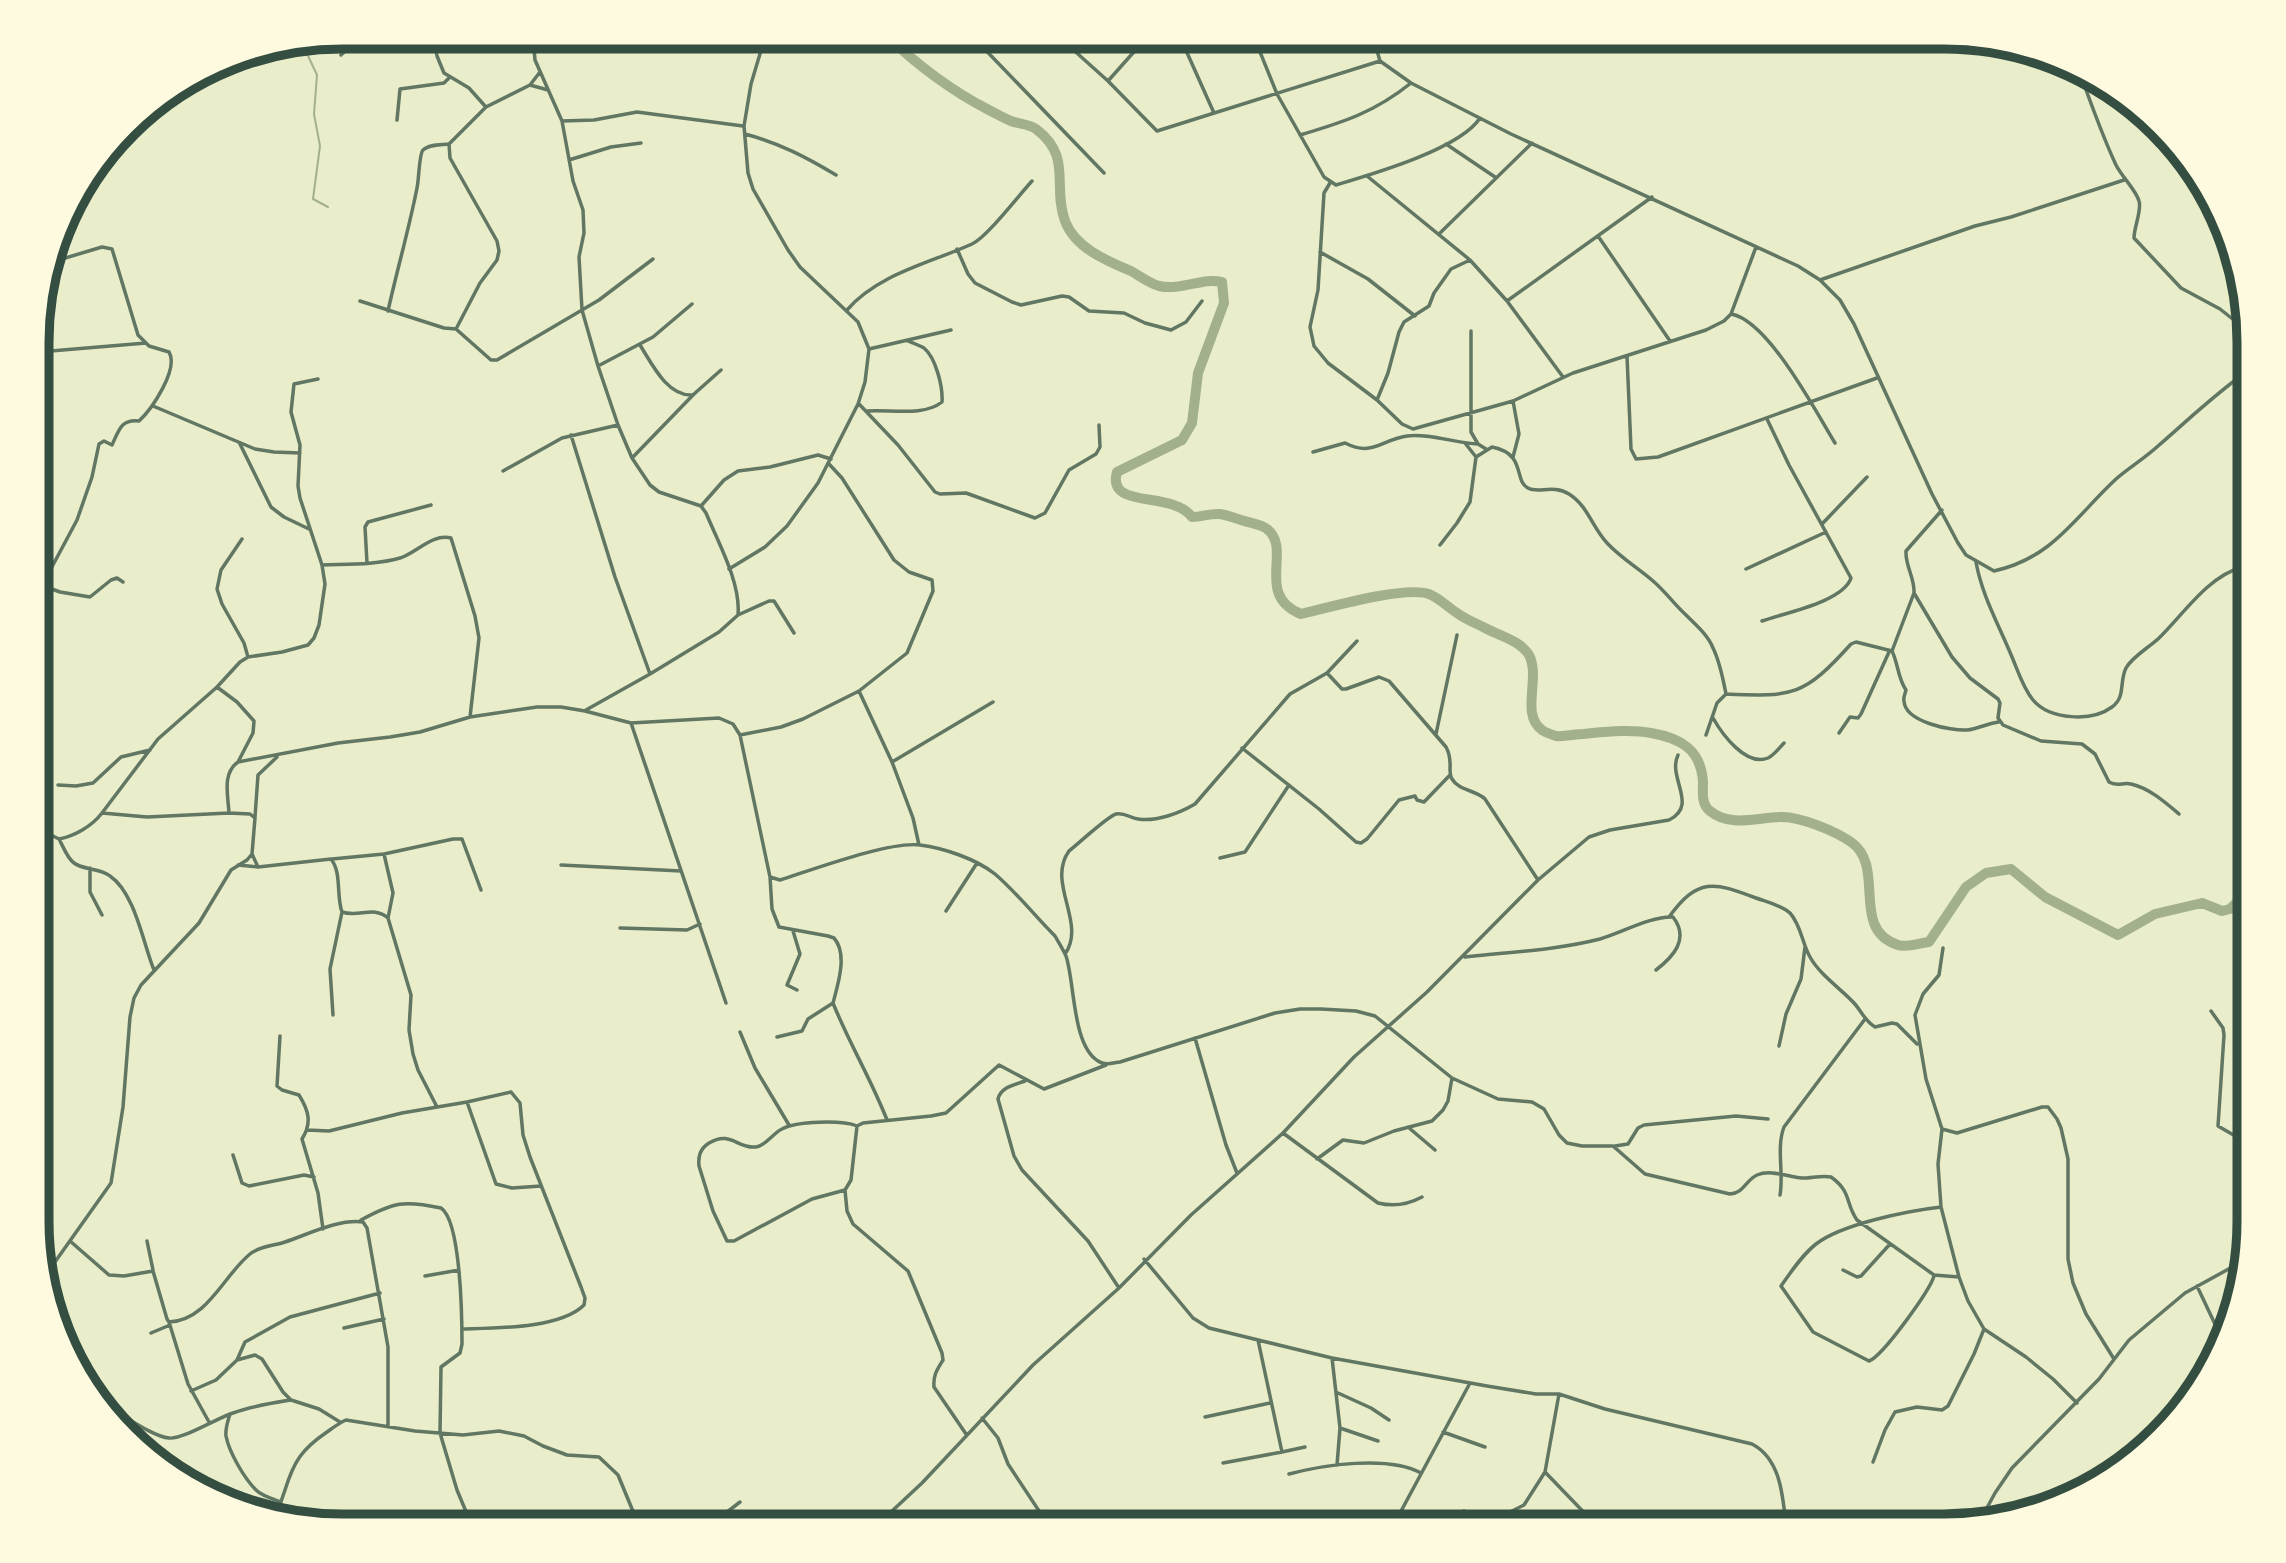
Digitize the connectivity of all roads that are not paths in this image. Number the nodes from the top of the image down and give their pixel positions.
1 (347, 49) edge
2 (436, 49) edge
3 (533, 49) edge
4 (761, 49) edge
5 (984, 49) edge
6 (1072, 49) edge
7 (1138, 49) edge
8 (1185, 49) edge
9 (1259, 49) edge
10 (1376, 49) edge
11 (341, 55) dead end
12 (1380, 61) junction
13 (540, 72) junction
14 (449, 78) junction
15 (1108, 81) junction
16 (1411, 83) junction
17 (530, 85) junction
18 (2084, 85) edge
19 (550, 90) junction
20 (1277, 94) junction
21 (485, 107) junction
22 (1214, 113) junction
23 (1480, 118) junction
24 (397, 120) dead end
25 (562, 121) junction
26 (744, 126) junction
27 (746, 134) junction
28 (1299, 135) junction
29 (641, 142) dead end
30 (1532, 143) junction
31 (449, 144) junction
32 (1446, 144) junction
33 (569, 160) junction
34 (1104, 173) dead end
35 (836, 175) dead end
36 (1367, 176) junction
37 (1495, 177) junction
38 (2124, 180) junction
39 (1032, 181) dead end
40 (1329, 183) junction
41 (1652, 197) junction
42 (1439, 234) junction
43 (1598, 236) junction
44 (1756, 247) junction
45 (957, 249) junction
46 (1320, 252) junction
47 (61, 259) edge
48 (653, 260) dead end
49 (1470, 260) junction
50 (1820, 280) junction
51 (360, 300) dead end
52 (1507, 300) junction
53 (1202, 301) dead end
54 (692, 304) dead end
55 (1734, 306) junction
56 (582, 310) junction
57 (847, 310) junction
58 (388, 312) junction
59 (1731, 314) junction
60 (1415, 316) junction
61 (1741, 316) junction
62 (2236, 322) edge
63 (456, 329) junction
64 (951, 330) dead end
65 (1471, 331) dead end
66 (908, 341) junction
67 (1670, 341) junction
68 (146, 343) junction
69 (640, 345) junction
70 (869, 349) junction
71 (49, 351) edge
72 (1627, 356) junction
73 (598, 366) junction
74 (721, 370) dead end
75 (1563, 377) junction
76 (1877, 378) junction
77 (318, 379) dead end
78 (2237, 379) edge
79 (694, 394) junction
80 (1377, 400) junction
81 (1513, 401) junction
82 (1811, 402) junction
83 (858, 404) junction
84 (153, 406) junction
85 (867, 411) junction
86 (1471, 414) junction
87 (1767, 419) junction
88 (618, 425) junction
89 (1099, 425) dead end
90 (571, 435) junction
91 (240, 443) junction
92 (1465, 443) junction
93 (1835, 443) dead end
94 (1478, 444) junction
95 (1486, 449) junction
96 (1313, 452) dead end
97 (300, 453) junction
98 (1476, 457) junction
99 (1513, 457) junction
100 (632, 458) junction
101 (830, 462) junction
102 (503, 471) dead end
103 (1867, 477) dead end
104 (432, 505) dead end
105 (701, 506) junction
106 (1942, 510) junction
107 (1822, 524) junction
108 (311, 530) junction
109 (1826, 531) junction
110 (242, 539) dead end
111 (1440, 545) dead end
112 (1976, 562) junction
113 (367, 563) junction
114 (322, 565) junction
115 (2237, 568) edge
116 (49, 569) edge
117 (729, 569) junction
118 (1746, 569) dead end
119 (123, 582) dead end
120 (49, 588) edge
121 (1914, 593) junction
122 (738, 615) junction
123 (1762, 621) dead end
124 (794, 633) dead end
125 (1457, 635) dead end
126 (1357, 641) dead end
127 (1891, 652) junction
128 (248, 657) junction
129 (1326, 673) junction
130 (650, 674) junction
131 (217, 687) junction
132 (859, 691) junction
133 (1726, 694) junction
134 (993, 702) dead end
135 (585, 710) junction
136 (470, 717) junction
137 (1713, 718) junction
138 (1999, 722) junction
139 (631, 723) junction
140 (1839, 733) dead end
141 (1436, 734) junction
142 (740, 735) junction
143 (1706, 735) dead end
144 (1784, 743) dead end
145 (1242, 748) junction
146 (150, 750) junction
147 (278, 755) junction
148 (1678, 755) dead end
149 (238, 762) junction
150 (892, 762) junction
151 (1450, 775) junction
152 (58, 785) dead end
153 (1289, 785) junction
154 (102, 813) junction
155 (229, 813) junction
156 (2179, 814) dead end
157 (256, 818) junction
158 (51, 835) edge
159 (59, 839) junction
160 (919, 845) junction
161 (252, 854) junction
162 (384, 854) junction
163 (1220, 858) dead end
164 (331, 859) junction
165 (977, 863) junction
166 (237, 865) junction
167 (561, 865) dead end
168 (258, 867) junction
169 (90, 868) junction
170 (681, 871) junction
171 (771, 877) junction
172 (1538, 880) junction
173 (481, 890) dead end
174 (946, 911) dead end
175 (342, 912) junction
176 (102, 915) dead end
177 (1669, 917) junction
178 (388, 918) junction
179 (700, 924) junction
180 (620, 928) dead end
181 (792, 930) junction
182 (1805, 945) junction
183 (1943, 948) dead end
184 (1065, 954) junction
185 (1463, 957) junction
186 (154, 970) junction
187 (1656, 970) dead end
188 (797, 990) dead end
189 (726, 1003) dead end
190 (833, 1003) junction
191 (2211, 1012) dead end
192 (333, 1015) dead end
193 (1865, 1019) junction
194 (1389, 1026) junction
195 (740, 1032) dead end
196 (280, 1036) dead end
197 (777, 1037) dead end
198 (1195, 1038) junction
199 (1779, 1046) dead end
200 (1919, 1046) junction
201 (1106, 1065) junction
202 (1452, 1078) junction
203 (1025, 1081) junction
204 (467, 1102) junction
205 (437, 1107) junction
206 (1768, 1119) dead end
207 (887, 1120) junction
208 (789, 1125) junction
209 (856, 1126) junction
210 (1408, 1127) junction
211 (1942, 1129) junction
212 (307, 1130) junction
213 (1283, 1133) junction
214 (2237, 1137) edge
215 (1613, 1146) junction
216 (1435, 1150) dead end
217 (233, 1155) dead end
218 (1317, 1159) junction
219 (311, 1166) junction
220 (1237, 1174) junction
221 (304, 1175) junction
222 (1782, 1175) junction
223 (314, 1177) junction
224 (541, 1186) junction
225 (845, 1190) junction
226 (1780, 1195) dead end
227 (1422, 1197) dead end
228 (1941, 1207) junction
229 (322, 1215) junction
230 (359, 1222) junction
231 (1862, 1224) junction
232 (332, 1226) junction
233 (323, 1229) junction
234 (70, 1241) junction
235 (147, 1241) dead end
236 (1890, 1244) junction
237 (1144, 1259) junction
238 (53, 1267) edge
239 (2233, 1267) edge
240 (153, 1270) junction
241 (459, 1270) junction
242 (1843, 1270) dead end
243 (1934, 1275) junction
244 (425, 1276) dead end
245 (1959, 1278) junction
246 (2197, 1286) junction
247 (1119, 1288) junction
248 (380, 1293) junction
249 (384, 1318) junction
250 (169, 1323) junction
251 (344, 1328) dead end
252 (2217, 1328) edge
253 (462, 1329) junction
254 (1984, 1329) junction
255 (151, 1333) dead end
256 (1258, 1340) junction
257 (1332, 1357) junction
258 (2114, 1359) junction
259 (237, 1360) junction
260 (1470, 1383) junction
261 (191, 1391) junction
262 (1338, 1393) junction
263 (1559, 1394) junction
264 (291, 1399) junction
265 (1270, 1403) junction
266 (2077, 1403) junction
267 (230, 1414) junction
268 (124, 1416) edge
269 (1205, 1417) dead end
270 (982, 1418) junction
271 (1390, 1420) dead end
272 (209, 1422) junction
273 (340, 1422) junction
274 (388, 1427) junction
275 (1340, 1428) junction
276 (1443, 1432) junction
277 (440, 1433) junction
278 (966, 1434) junction
279 (1378, 1441) dead end
280 (1305, 1447) dead end
281 (1485, 1447) dead end
282 (1282, 1452) junction
283 (1223, 1462) dead end
284 (1873, 1462) dead end
285 (1337, 1465) junction
286 (1545, 1472) junction
287 (1421, 1473) junction
288 (1289, 1474) dead end
289 (281, 1502) junction
290 (740, 1502) dead end
291 (280, 1507) edge
292 (1985, 1510) edge
293 (1464, 1511) dead end
294 (1399, 1513) edge
295 (467, 1514) edge
296 (633, 1514) edge
297 (724, 1514) edge
298 (889, 1514) edge
299 (1041, 1514) edge
300 (1462, 1514) edge
301 (1510, 1514) edge
302 (1585, 1514) edge
303 (1785, 1514) edge

1 - 11 street
2 - 14 street
3 - 13 street
4 - 26 street
5 - 34 street
6 - 15 street
7 - 15 street
8 - 22 street
9 - 20 street
10 - 12 street
12 - 16 street
12 - 20 street
13 - 17 street
13 - 19 street
14 - 21 street
14 - 24 street
15 - 22 street
16 - 23 street
16 - 28 street
17 - 19 street
17 - 21 street
18 - 38 street
19 - 25 street
20 - 22 street
20 - 28 street
21 - 31 street
23 - 30 street
23 - 32 street
25 - 26 street
25 - 33 street
26 - 27 street
27 - 35 street
27 - 57 street
28 - 40 street
29 - 33 street
30 - 37 street
30 - 41 street
31 - 58 street
31 - 63 street
32 - 36 street
32 - 37 street
33 - 56 street
36 - 40 street
36 - 42 street
37 - 42 street
38 - 50 street
38 - 62 street
39 - 45 street
40 - 46 street
41 - 43 street
41 - 44 street
42 - 49 street
43 - 52 street
43 - 67 street
44 - 50 street
44 - 55 street
45 - 53 street
45 - 57 street
46 - 60 street
46 - 80 street
47 - 68 street
48 - 56 street
49 - 52 street
49 - 60 street
50 - 76 street
51 - 58 street
52 - 75 street
54 - 69 street
55 - 59 street
55 - 61 street
56 - 63 street
56 - 73 street
57 - 70 street
58 - 63 street
59 - 61 street
59 - 67 street
60 - 80 street
61 - 82 street
64 - 66 street
65 - 86 street
66 - 70 street
66 - 85 street
67 - 72 street
68 - 71 street
68 - 84 street
69 - 73 street
69 - 79 street
70 - 83 street
72 - 75 street
72 - 87 street
73 - 88 street
74 - 79 street
75 - 81 street
76 - 82 street
76 - 106 street
77 - 97 street
78 - 112 street
79 - 100 street
80 - 86 street
81 - 86 street
81 - 99 street
82 - 87 street
82 - 93 street
83 - 85 street
83 - 101 street
84 - 91 street
84 - 116 street
85 - 89 street
86 - 94 street
87 - 107 street
88 - 90 street
88 - 100 street
90 - 102 street
90 - 130 street
91 - 97 street
91 - 108 street
92 - 94 street
92 - 96 street
92 - 98 street
94 - 95 street
95 - 98 street
95 - 99 street
97 - 108 street
98 - 111 street
99 - 133 street
100 - 105 street
101 - 105 street
101 - 117 street
101 - 132 street
103 - 107 street
104 - 113 street
105 - 117 street
106 - 112 street
106 - 121 street
107 - 109 street
108 - 114 street
109 - 118 street
109 - 123 street
110 - 128 street
112 - 115 street
113 - 114 street
113 - 136 street
114 - 128 street
117 - 122 street
119 - 120 street
121 - 127 street
121 - 138 street
122 - 124 street
122 - 130 street
125 - 141 street
126 - 129 street
127 - 133 street
127 - 138 street
127 - 140 street
128 - 131 street
129 - 141 street
129 - 145 street
130 - 135 street
131 - 146 street
131 - 149 street
132 - 142 street
132 - 150 street
133 - 137 street
134 - 150 street
135 - 136 street
135 - 139 street
136 - 147 street
137 - 143 street
137 - 144 street
138 - 156 street
139 - 142 street
139 - 170 street
141 - 151 street
142 - 171 street
145 - 153 street
145 - 184 street
146 - 152 street
146 - 154 street
147 - 149 street
147 - 157 street
148 - 172 street
149 - 155 street
150 - 160 street
151 - 153 street
151 - 172 street
153 - 163 street
154 - 155 street
154 - 159 street
155 - 157 street
157 - 161 street
158 - 159 street
159 - 169 street
160 - 165 street
160 - 171 street
161 - 166 street
161 - 168 street
162 - 164 street
162 - 173 street
162 - 178 street
164 - 168 street
164 - 175 street
165 - 174 street
165 - 184 street
166 - 168 street
166 - 186 street
167 - 170 street
169 - 176 street
169 - 186 street
170 - 179 street
171 - 181 street
172 - 185 street
175 - 178 street
175 - 192 street
177 - 182 street
177 - 185 street
177 - 187 street
178 - 205 street
179 - 180 street
179 - 189 street
181 - 188 street
181 - 190 street
182 - 193 street
182 - 199 street
183 - 200 street
184 - 201 street
185 - 194 street
186 - 234 street
190 - 197 street
190 - 207 street
191 - 214 street
193 - 200 street
193 - 222 street
194 - 198 street
194 - 202 street
194 - 213 street
195 - 208 street
196 - 212 street
198 - 201 street
198 - 220 street
200 - 211 street
201 - 203 street
202 - 210 street
202 - 215 street
203 - 207 street
203 - 247 street
204 - 205 street
204 - 224 street
204 - 224 street
205 - 212 street
206 - 215 street
207 - 209 street
208 - 209 street
208 - 225 street
209 - 225 street
210 - 216 street
210 - 218 street
211 - 228 street
211 - 258 street
212 - 219 street
213 - 218 street
213 - 220 street
215 - 222 street
217 - 221 street
218 - 227 street
219 - 221 street
219 - 223 street
220 - 237 street
221 - 223 street
222 - 226 street
222 - 231 street
223 - 229 street
224 - 253 street
225 - 278 street
228 - 231 street
228 - 245 street
229 - 232 street
229 - 233 street
230 - 232 street
230 - 241 street
230 - 248 street
231 - 236 street
231 - 243 street
232 - 233 street
233 - 250 street
234 - 238 street
234 - 240 street
235 - 240 street
236 - 242 street
236 - 243 street
237 - 247 street
237 - 256 street
239 - 246 street
240 - 250 street
241 - 244 street
241 - 253 street
243 - 245 street
245 - 254 street
246 - 252 street
246 - 258 street
247 - 270 street
248 - 249 street
248 - 259 street
249 - 251 street
249 - 274 street
250 - 255 street
250 - 261 street
253 - 277 street
254 - 266 street
254 - 284 street
256 - 257 street
256 - 265 street
257 - 260 street
257 - 262 street
258 - 266 street
259 - 261 street
259 - 264 street
260 - 263 street
260 - 276 street
261 - 272 street
262 - 271 street
262 - 275 street
263 - 286 street
263 - 303 street
264 - 267 street
264 - 273 street
265 - 269 street
265 - 282 street
266 - 292 street
267 - 272 street
267 - 289 street
268 - 272 street
270 - 278 street
270 - 299 street
273 - 274 street
273 - 289 street
274 - 277 street
275 - 279 street
275 - 285 street
276 - 281 street
276 - 287 street
277 - 295 street
277 - 296 street
278 - 298 street
280 - 282 street
282 - 283 street
285 - 287 street
285 - 288 street
286 - 301 street
286 - 302 street
287 - 294 street
289 - 291 street
290 - 297 street
293 - 300 street

